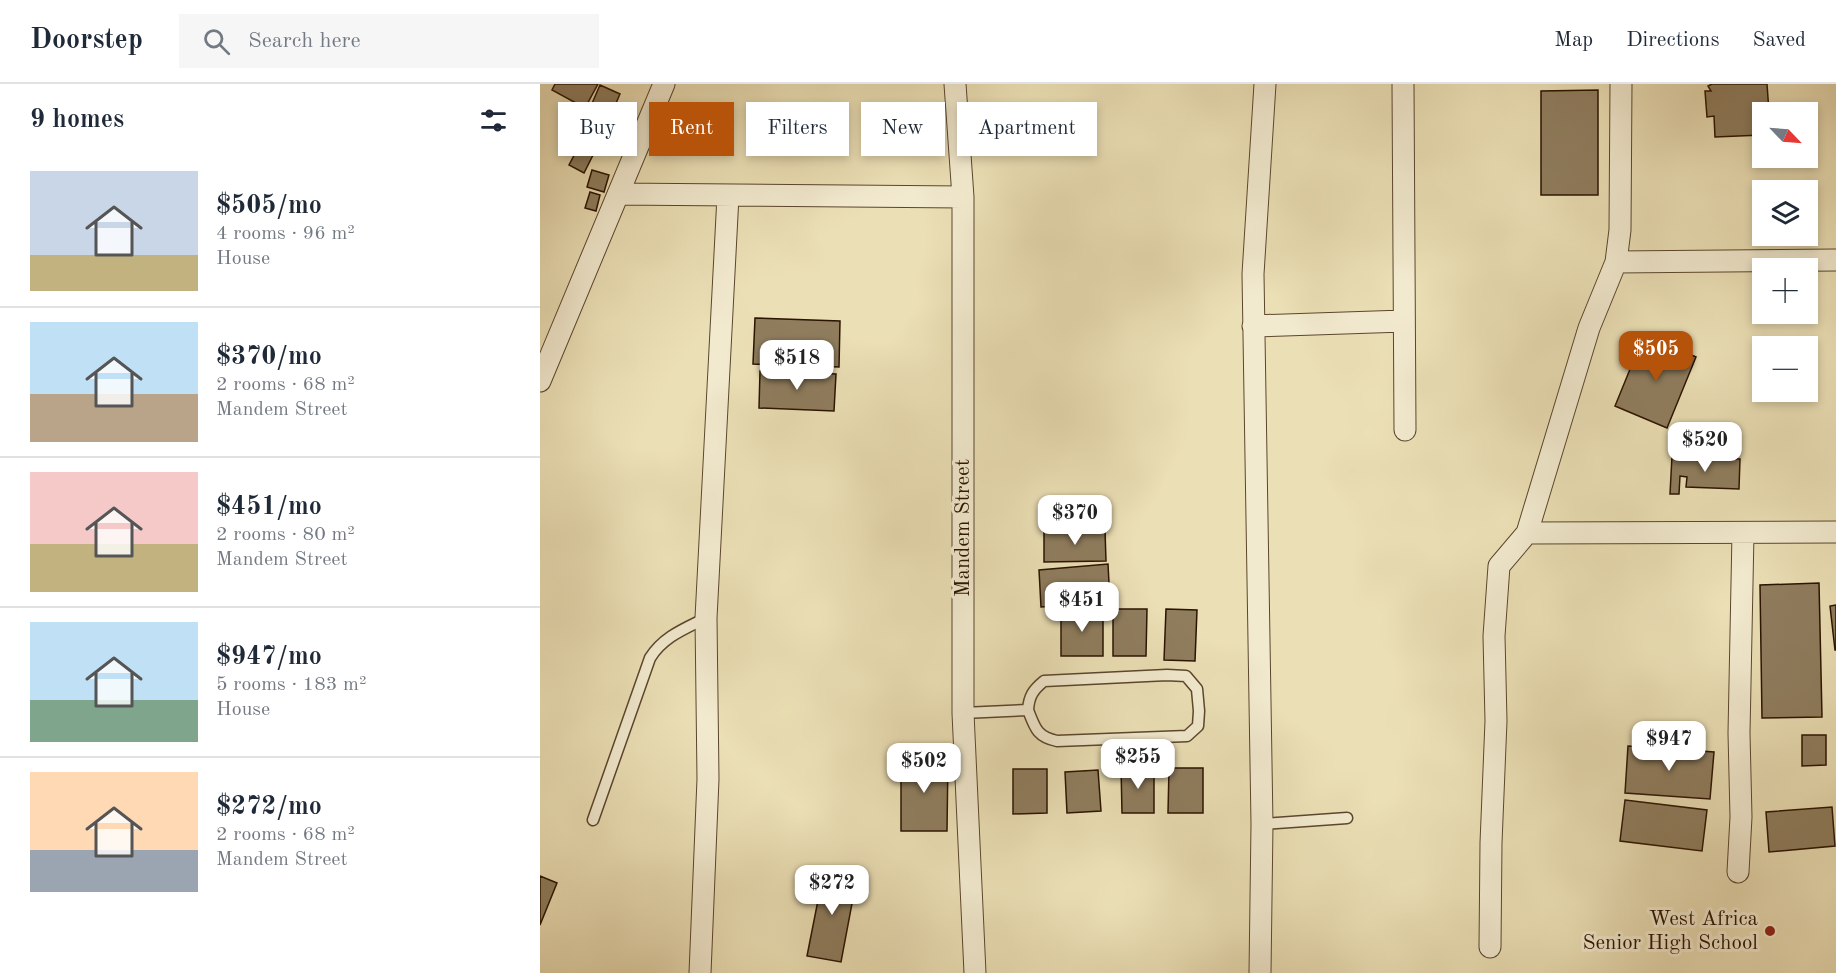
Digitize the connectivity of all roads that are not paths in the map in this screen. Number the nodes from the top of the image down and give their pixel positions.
1 (664, 84) edge
2 (955, 84) edge
3 (1265, 84) edge
4 (1403, 84) edge
5 (1621, 84) edge
6 (618, 194) junction
7 (728, 196) junction
8 (963, 197) junction
9 (1836, 260) edge
10 (1616, 262) junction
11 (1404, 321) junction
12 (1253, 326) junction
13 (540, 381) edge
14 (1405, 430) dead end
15 (1836, 532) edge
16 (1527, 533) junction
17 (1743, 533) junction
18 (706, 618) junction
19 (1028, 711) junction
20 (963, 713) junction
21 (1347, 818) dead end
22 (593, 820) dead end
23 (1262, 824) junction
24 (1738, 872) dead end
25 (1490, 947) dead end
26 (700, 973) edge
27 (975, 973) edge
28 (1260, 973) edge

1 - 6 street
2 - 8 street, Mandem Street
3 - 12 street
4 - 11 street
5 - 10 street
6 - 7 street
6 - 13 street
7 - 8 street
7 - 18 street
8 - 20 street, Mandem Street
9 - 10 street
10 - 16 street
11 - 12 street
11 - 14 street
12 - 23 street
15 - 17 street
16 - 17 street
16 - 25 street
17 - 24 street
18 - 22 lane
18 - 26 street
19 - 19 lane
19 - 20 lane
20 - 27 street, Mandem Street
21 - 23 lane
23 - 28 street

